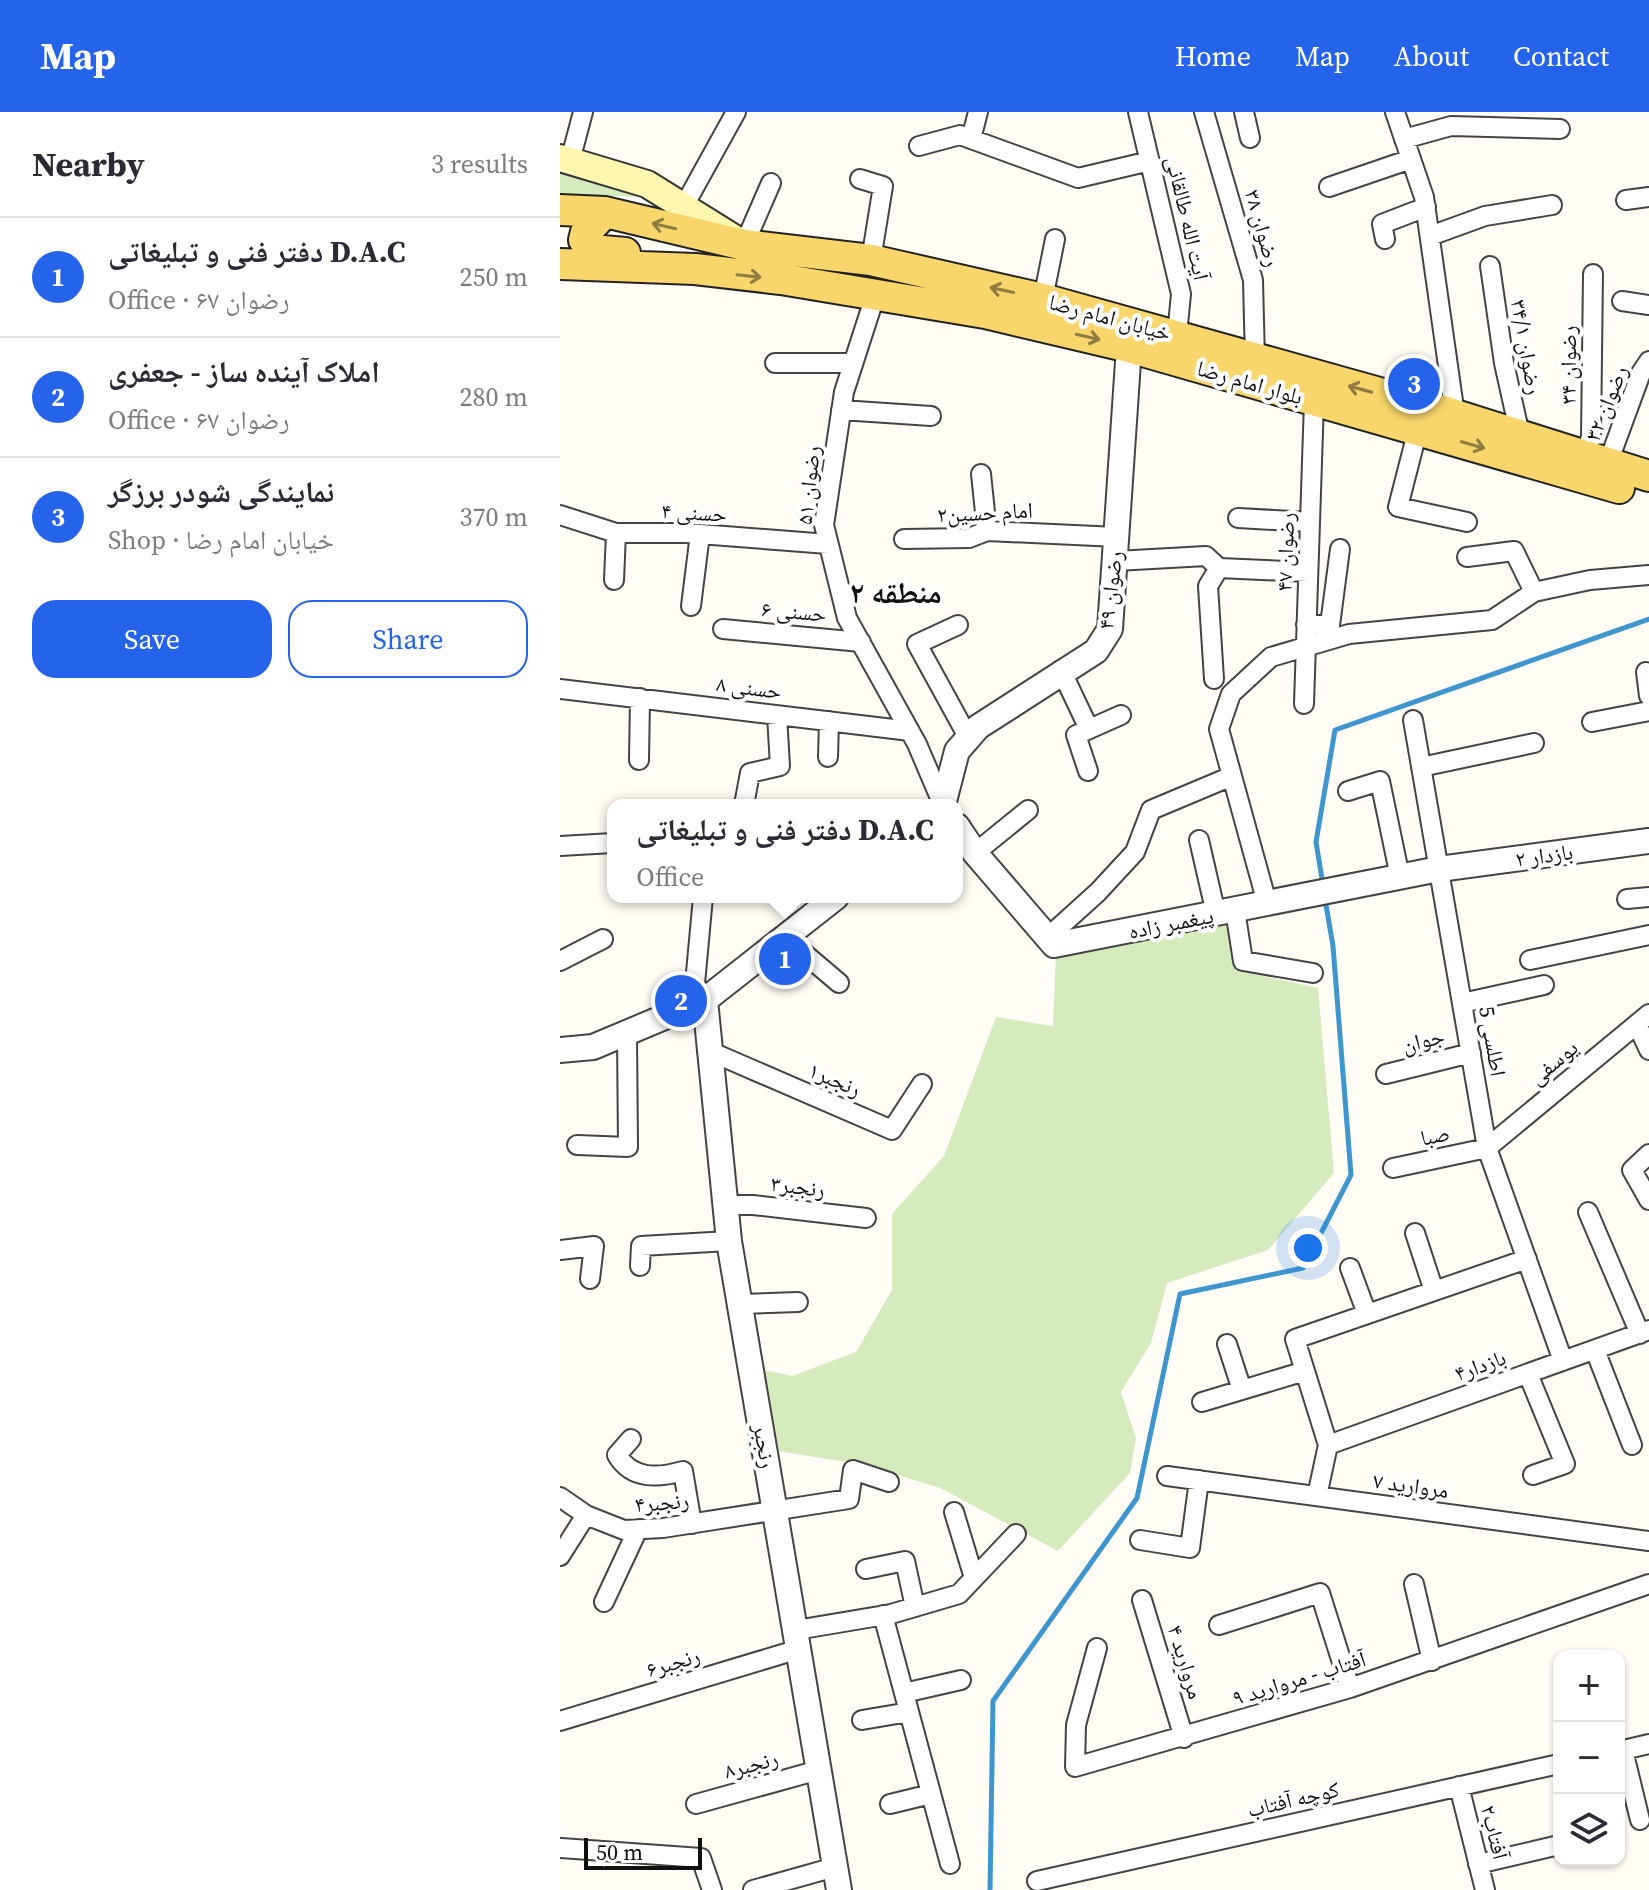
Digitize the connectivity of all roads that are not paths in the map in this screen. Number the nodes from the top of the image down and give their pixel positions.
1 (583, 112) edge
2 (736, 112) edge
3 (978, 112) edge
4 (1138, 112) edge
5 (1204, 112) edge
6 (1244, 112) edge
7 (1395, 112) edge
8 (1560, 129) dead end
9 (1250, 138) dead end
10 (971, 139) junction
11 (1404, 139) junction
12 (919, 146) dead end
13 (1411, 159) junction
14 (565, 160) edge
15 (1150, 161) junction
16 (860, 179) dead end
17 (771, 183) dead end
18 (1329, 187) dead end
19 (1649, 197) edge
20 (1626, 200) dead end
21 (1552, 205) dead end
22 (684, 206) junction
23 (1426, 207) junction
24 (560, 210) edge
25 (605, 212) junction
26 (1430, 236) junction
27 (1055, 239) dead end
28 (1385, 239) dead end
29 (744, 245) junction
30 (871, 260) junction
31 (560, 264) edge
32 (1490, 266) dead end
33 (695, 269) junction
34 (1593, 274) dead end
35 (876, 293) junction
36 (1043, 299) junction
37 (1622, 301) dead end
38 (1649, 305) edge
39 (1177, 335) junction
40 (1129, 347) junction
41 (1255, 361) junction
42 (1649, 361) edge
43 (775, 363) dead end
44 (853, 363) junction
45 (1314, 401) junction
46 (841, 410) junction
47 (1455, 415) junction
48 (931, 416) dead end
49 (1418, 429) junction
50 (1520, 435) junction
51 (1596, 460) junction
52 (981, 474) dead end
53 (1649, 476) edge
54 (1649, 497) edge
55 (560, 515) edge
56 (1238, 518) dead end
57 (1310, 522) junction
58 (1467, 522) dead end
59 (987, 531) junction
60 (616, 533) junction
61 (700, 534) junction
62 (904, 539) dead end
63 (828, 544) junction
64 (1116, 549) junction
65 (1340, 549) dead end
66 (1467, 557) dead end
67 (1219, 568) junction
68 (1308, 572) junction
69 (1649, 575) edge
70 (614, 580) dead end
71 (1534, 592) junction
72 (691, 606) dead end
73 (958, 625) dead end
74 (1306, 625) junction
75 (723, 629) dead end
76 (861, 642) junction
77 (1306, 647) junction
78 (1061, 670) junction
79 (1646, 672) dead end
80 (1214, 679) dead end
81 (560, 689) edge
82 (1649, 696) edge
83 (640, 698) junction
84 (1304, 704) dead end
85 (1649, 711) edge
86 (777, 715) junction
87 (1121, 715) dead end
88 (1413, 720) dead end
89 (829, 721) junction
90 (1592, 722) dead end
91 (1089, 729) junction
92 (910, 731) junction
93 (968, 737) junction
94 (1534, 743) dead end
95 (828, 757) dead end
96 (639, 760) dead end
97 (1421, 767) junction
98 (1088, 771) dead end
99 (1232, 776) junction
100 (1348, 791) dead end
101 (745, 799) edge
102 (940, 799) edge
103 (944, 799) edge
104 (1028, 810) dead end
105 (963, 835) edge
106 (1199, 840) dead end
107 (607, 843) edge
108 (1648, 845) edge
109 (560, 846) edge
110 (975, 853) junction
111 (1439, 869) junction
112 (1400, 877) junction
113 (1649, 897) edge
114 (1627, 899) dead end
115 (703, 903) edge
116 (829, 903) edge
117 (1267, 903) junction
118 (1226, 912) junction
119 (1649, 935) edge
120 (786, 938) junction
121 (603, 939) dead end
122 (1046, 939) junction
123 (1530, 960) dead end
124 (560, 961) edge
125 (1313, 973) dead end
126 (839, 983) dead end
127 (1544, 985) dead end
128 (699, 1002) junction
129 (1462, 1003) junction
130 (1643, 1019) edge
131 (627, 1035) junction
132 (707, 1050) junction
133 (1649, 1050) edge
134 (562, 1051) edge
135 (1471, 1053) junction
136 (1386, 1074) dead end
137 (922, 1084) dead end
138 (577, 1145) dead end
139 (1487, 1148) junction
140 (1649, 1154) edge
141 (1393, 1168) dead end
142 (1649, 1200) edge
143 (724, 1205) junction
144 (1588, 1212) dead end
145 (866, 1218) dead end
146 (1415, 1233) dead end
147 (729, 1241) junction
148 (560, 1250) edge
149 (1527, 1259) junction
150 (640, 1266) dead end
151 (1350, 1268) dead end
152 (590, 1279) dead end
153 (1434, 1291) junction
154 (798, 1302) dead end
155 (739, 1304) junction
156 (1367, 1314) junction
157 (1645, 1332) edge
158 (1227, 1344) dead end
159 (1595, 1350) junction
160 (1563, 1361) junction
161 (1305, 1371) junction
162 (1528, 1374) junction
163 (1242, 1390) junction
164 (1202, 1402) dead end
165 (631, 1439) dead end
166 (1328, 1445) junction
167 (1632, 1445) dead end
168 (1533, 1475) dead end
169 (1167, 1476) dead end
170 (1199, 1480) junction
171 (889, 1482) dead end
172 (1317, 1496) junction
173 (560, 1497) edge
174 (776, 1511) junction
175 (954, 1512) dead end
176 (586, 1515) junction
177 (692, 1524) junction
178 (638, 1529) junction
179 (1016, 1534) dead end
180 (1140, 1540) dead end
181 (1649, 1541) edge
182 (560, 1556) edge
183 (866, 1569) dead end
184 (974, 1578) junction
185 (1414, 1584) dead end
186 (1649, 1584) edge
187 (1142, 1600) dead end
188 (604, 1602) dead end
189 (915, 1607) junction
190 (883, 1615) junction
191 (1219, 1625) dead end
192 (798, 1639) junction
193 (1097, 1648) dead end
194 (1432, 1661) junction
195 (961, 1680) dead end
196 (1350, 1688) junction
197 (904, 1693) junction
198 (909, 1712) junction
199 (862, 1720) dead end
200 (560, 1721) edge
201 (1184, 1738) junction
202 (1649, 1744) edge
203 (1625, 1749) edge
204 (1553, 1765) edge
205 (1625, 1765) edge
206 (819, 1770) junction
207 (1459, 1786) junction
208 (931, 1794) junction
209 (696, 1804) dead end
210 (890, 1804) dead end
211 (1640, 1820) dead end
212 (1553, 1846) edge
213 (561, 1848) edge
214 (950, 1864) dead end
215 (1478, 1864) junction
216 (837, 1878) edge
217 (1037, 1881) dead end
218 (712, 1890) edge
219 (753, 1890) edge
220 (1485, 1890) edge

1 - 14 street
2 - 22 street
3 - 10 street
4 - 15 street, آیت الله طالقانی
5 - 41 street, رضوان ۳۸
6 - 9 street
7 - 11 street
8 - 11 street
10 - 12 street
10 - 15 street
11 - 13 street
13 - 18 street
13 - 23 street
14 - 22 main road
15 - 39 street, آیت الله طالقانی
16 - 30 street
17 - 29 street
19 - 20 street
21 - 26 street
22 - 29 main road
23 - 26 street
23 - 28 street
24 - 25 main road, خیابان امام رضا
29 -> 25 main road, خیابان امام رضا
25 - 33 main road
26 - 47 street
27 - 36 street
29 - 30 main road, خیابان امام رضا
36 -> 30 main road, خیابان امام رضا
31 - 33 main road, بلوار امام رضا
32 - 50 street, رضوان ۳۴/۱
33 -> 35 main road, بلوار امام رضا
34 - 51 street, رضوان ۳۴
35 -> 40 main road, بلوار امام رضا
35 - 44 street, رضوان ۵۱
36 - 39 main road, خیابان امام رضا
37 - 38 street
39 - 41 main road, خیابان امام رضا
40 - 45 main road, بلوار امام رضا
40 - 64 street, رضوان ۴۹
47 -> 41 main road, خیابان امام رضا
42 - 51 street, رضوان ۳۲
43 - 44 street
44 - 46 street, رضوان ۵۱
45 - 49 main road, بلوار امام رضا
45 - 57 street, رضوان ۴۷
46 - 48 street
46 - 63 street, رضوان ۵۱
47 - 50 main road, خیابان امام رضا
49 -> 54 main road, بلوار امام رضا
49 - 58 street
50 - 51 main road, خیابان امام رضا
51 - 53 main road, خیابان امام رضا
52 - 59 street
55 - 60 street, حسنی ۴
56 - 57 street
57 - 68 street, رضوان ۴۷
59 - 62 street, امام حسین۲
59 - 64 street, امام حسین۲
60 - 61 street, حسنی ۴
60 - 70 street
61 - 63 street, حسنی ۴
61 - 72 street
63 - 76 street, رضوان ۵۱
64 - 67 street, امام حسین۲
64 - 78 street, رضوان ۴۹
65 - 74 street
66 - 71 street
67 - 68 street, امام حسین۲
67 - 80 street
68 - 74 street, رضوان ۴۷
69 - 71 street
71 - 77 street
73 - 93 street
74 - 77 street, رضوان ۴۷
75 - 76 street, حسنی ۶
76 - 92 street, رضوان ۵۱
77 - 84 street, رضوان ۴۷
77 - 99 street
78 - 91 street
78 - 93 street, رضوان ۴۹
79 - 82 street
81 - 83 street, حسنی ۸
83 - 86 street, حسنی ۸
83 - 96 street
85 - 90 street
86 - 89 street, حسنی ۸
86 - 101 street
87 - 91 street
88 - 97 street, اطلسی 5
89 - 92 street, حسنی ۸
89 - 95 street
91 - 98 street
92 - 102 street, رضوان ۵۱
93 - 103 street, رضوان ۴۹
94 - 97 street
97 - 111 street, اطلسی 5
99 - 117 street
99 - 122 street
100 - 112 street
104 - 110 street
105 - 110 street
106 - 118 street
107 - 109 street
108 - 111 street, بازدار ۲
110 - 122 street
111 - 112 street, پیغمبر زاده
111 - 129 street, اطلسی 5
112 - 117 street, پیغمبر زاده
113 - 114 street
115 - 128 street
116 - 120 street
117 - 118 street, پیغمبر زاده
118 - 122 street, پیغمبر زاده
118 - 125 street
119 - 123 street
120 - 126 street
120 - 128 street
121 - 124 street
127 - 129 street
128 - 131 street
128 - 132 street, رنجبر
129 - 135 street, اطلسی 5
130 - 133 street
130 - 139 street, یوسفی
131 - 134 street
131 - 138 street
132 - 137 street, رنجبر۱
132 - 143 street, رنجبر
135 - 136 street, جوان
135 - 139 street, اطلسی 5
139 - 141 street, صبا
139 - 149 street, اطلسی 5
140 - 142 street
143 - 145 street, رنجبر۳
143 - 147 street, رنجبر
144 - 157 street
146 - 153 street
147 - 150 street
147 - 155 street, رنجبر
148 - 152 street
149 - 153 street
149 - 160 street, اطلسی 5
151 - 156 street
153 - 156 street
154 - 155 street
155 - 174 street, رنجبر
156 - 161 street
157 - 159 street, بازدار۴
158 - 163 street
159 - 160 street, بازدار۴
159 - 167 street
160 - 162 street, بازدار۴
161 - 163 street
161 - 166 street
162 - 166 street, بازدار۴
162 - 168 street
163 - 164 street
165 - 177 street
166 - 172 street
169 - 170 street, مروارید ۷
170 - 172 street, مروارید ۷
170 - 180 street
171 - 174 street, رنجبر۴
172 - 181 street, مروارید ۷
173 - 176 street, رنجبر۴
174 - 177 street, رنجبر۴
174 - 192 street, رنجبر
175 - 184 street
176 - 178 street, رنجبر۴
176 - 182 street
177 - 178 street, رنجبر۴
178 - 188 street
179 - 184 street, رنجبر۶
183 - 189 street
184 - 189 street, رنجبر۶
185 - 194 street
186 - 194 street, آفتاب - مروارید ۹
187 - 201 street, مروارید ۴
189 - 190 street, رنجبر۶
190 - 192 street, رنجبر۶
190 - 197 street
191 - 196 street
192 - 200 street, رنجبر۶
192 - 206 street, رنجبر
193 - 201 street, آفتاب - مروارید ۹
194 - 196 street, آفتاب - مروارید ۹
195 - 197 street
196 - 201 street, آفتاب - مروارید ۹
197 - 198 street
198 - 199 street
198 - 208 street
202 - 203 street
204 - 207 street, کوچه آفتاب
205 - 211 street
206 - 209 street, رنجبر۸
206 - 216 street, رنجبر
207 - 215 street, آفتاب۲
207 - 217 street, کوچه آفتاب
208 - 210 street
208 - 214 street
212 - 215 street
213 - 218 street
215 - 220 street, آفتاب۲
216 - 219 street

